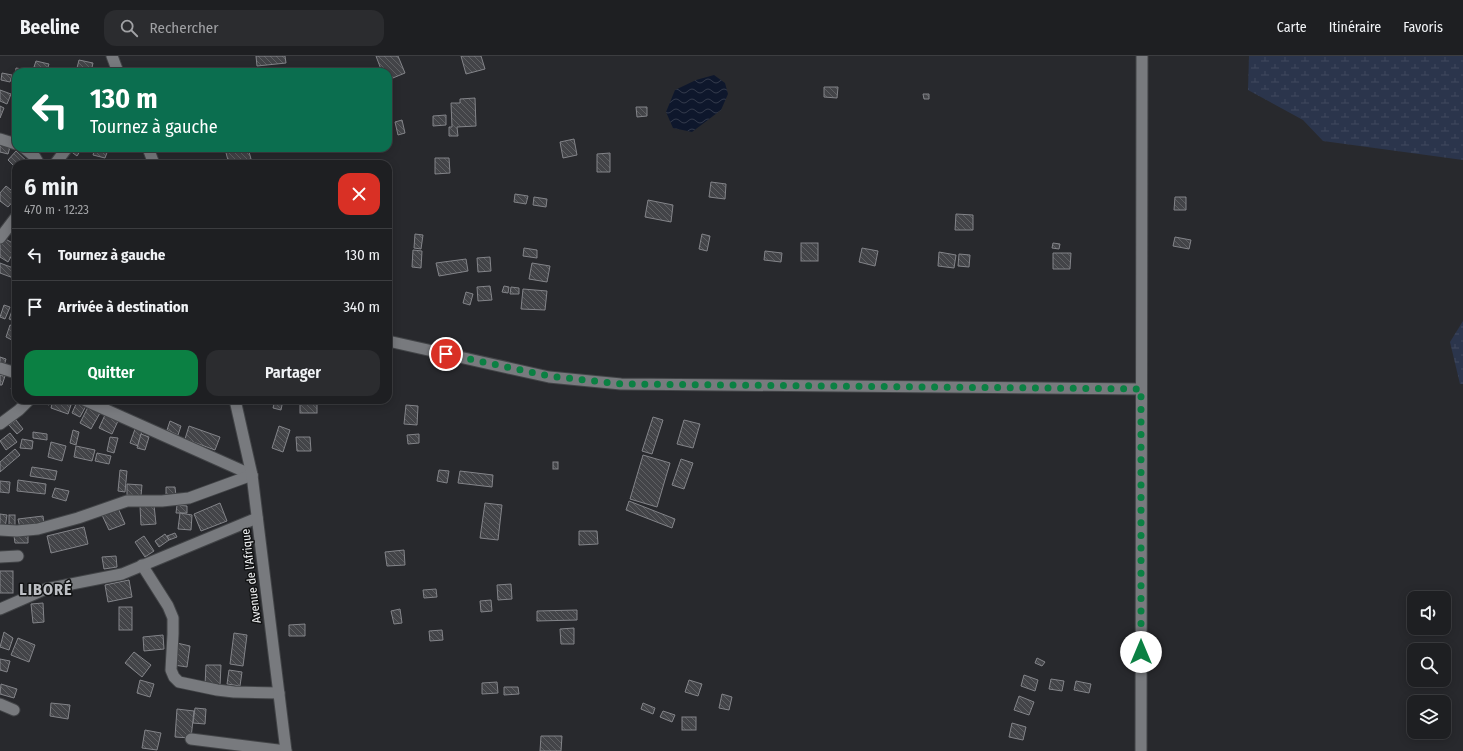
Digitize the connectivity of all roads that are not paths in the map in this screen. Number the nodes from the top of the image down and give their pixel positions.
1 (112, 56) edge
2 (1142, 56) edge
3 (116, 68) edge
4 (0, 139) edge
5 (12, 143) edge
6 (29, 152) edge
7 (37, 160) edge
8 (12, 222) edge
9 (0, 238) edge
10 (392, 343) edge
11 (0, 368) edge
12 (12, 372) edge
13 (1141, 389) junction
14 (25, 404) edge
15 (93, 404) edge
16 (237, 404) edge
17 (0, 424) edge
18 (252, 475) junction
19 (257, 518) junction
20 (0, 530) edge
21 (0, 556) edge
22 (18, 556) dead end
23 (142, 565) junction
24 (0, 609) edge
25 (279, 693) junction
26 (0, 704) edge
27 (14, 710) dead end
28 (192, 739) dead end
29 (286, 751) edge
30 (1141, 751) edge

1 - 3 street
2 - 13 street
4 - 5 street
6 - 7 street
8 - 9 street
10 - 13 street
11 - 12 street
13 - 30 street
14 - 17 street
15 - 18 street
16 - 18 street, Avenue de l'Afrique
18 - 19 street, Avenue de l'Afrique
18 - 20 street
19 - 23 street
19 - 25 street, Avenue de l'Afrique
21 - 22 street
23 - 24 street
23 - 25 street
25 - 29 street, Avenue de l'Afrique
26 - 27 street
28 - 29 street

